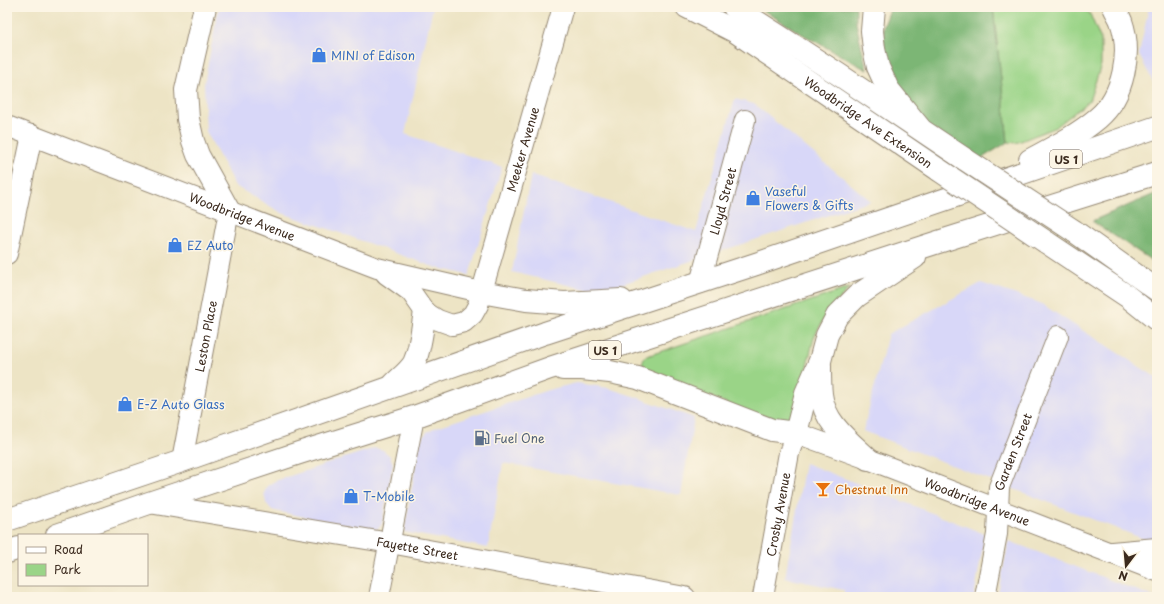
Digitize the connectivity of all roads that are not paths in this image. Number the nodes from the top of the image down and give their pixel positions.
1 (205, 7) edge
2 (563, 7) edge
3 (687, 7) edge
4 (734, 7) edge
5 (874, 7) edge
6 (1114, 7) edge
7 (745, 120) dead end
8 (7, 126) edge
9 (919, 127) junction
10 (1157, 127) edge
11 (32, 135) junction
12 (1157, 173) edge
13 (1157, 180) edge
14 (1127, 184) junction
15 (975, 190) junction
16 (229, 211) junction
17 (935, 242) junction
18 (7, 254) edge
19 (377, 268) junction
20 (700, 283) junction
21 (1157, 290) edge
22 (481, 292) junction
23 (650, 299) junction
24 (425, 312) junction
25 (1157, 320) edge
26 (1058, 336) dead end
27 (820, 361) junction
28 (550, 368) junction
29 (390, 387) junction
30 (414, 417) junction
31 (796, 433) junction
32 (868, 459) junction
33 (182, 461) junction
34 (149, 503) junction
35 (998, 510) junction
36 (7, 520) edge
37 (60, 534) edge
38 (390, 543) junction
39 (18, 548) edge
40 (1157, 549) edge
41 (7, 552) edge
42 (1112, 553) junction
43 (1157, 571) edge
44 (380, 597) edge
45 (685, 597) edge
46 (763, 597) edge
47 (986, 597) edge

1 - 16 main road
2 - 22 street, Meeker Avenue
3 - 25 main road, Woodbridge Ave Extension, bridge
4 - 9 main road, Woodbridge Ave Extension
5 - 9 main road
6 - 15 main road
7 - 20 street, Lloyd Street
8 - 11 street, Woodbridge Avenue
9 - 21 main road, Woodbridge Ave Extension, bridge
10 - 15 main road, US 1
11 - 16 street, Woodbridge Avenue
11 - 18 street
12 - 14 main road, US 1
13 - 14 main road
14 - 17 main road, US 1
15 - 20 main road, US 1
16 - 19 street, Woodbridge Avenue
16 - 33 street, Leston Place
17 - 27 main road
17 - 28 main road, US 1
19 - 22 street, Woodbridge Avenue
19 - 24 street
20 - 23 main road, US 1
22 - 23 main road
22 - 24 street, Meeker Avenue
23 - 29 main road, US 1
24 - 29 main road
26 - 35 street, Garden Street
27 - 31 main road
27 - 32 main road
28 - 30 main road, US 1
28 - 31 main road
29 - 33 main road, US 1
30 - 34 main road, US 1
30 - 38 street
31 - 32 street, Woodbridge Avenue
31 - 46 street, Crosby Avenue
32 - 35 street, Woodbridge Avenue
33 - 36 main road, US 1
34 - 37 main road, US 1
34 - 38 street, Fayette Street
35 - 42 street, Woodbridge Avenue
35 - 47 street, Garden Street
38 - 44 street
38 - 45 street, Fayette Street
39 - 41 main road
40 - 42 main road
42 - 43 street, Woodbridge Avenue

